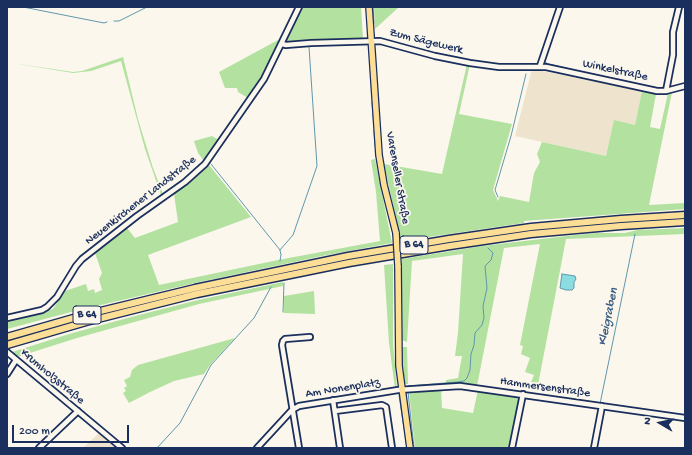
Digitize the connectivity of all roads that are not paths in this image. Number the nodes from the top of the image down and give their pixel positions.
1 (299, 7) edge
2 (369, 7) edge
3 (560, 7) edge
4 (678, 7) edge
5 (371, 41) junction
6 (282, 44) junction
7 (540, 66) junction
8 (685, 86) edge
9 (666, 91) junction
10 (685, 215) edge
11 (685, 222) edge
12 (7, 318) edge
13 (7, 336) edge
14 (310, 337) dead end
15 (7, 347) edge
16 (7, 352) edge
17 (16, 360) junction
18 (7, 374) edge
19 (402, 390) junction
20 (523, 394) junction
21 (333, 400) junction
22 (602, 406) junction
23 (292, 410) junction
24 (78, 411) junction
25 (335, 411) junction
26 (685, 418) edge
27 (39, 448) edge
28 (122, 448) edge
29 (257, 448) edge
30 (299, 448) edge
31 (340, 448) edge
32 (392, 448) edge
33 (410, 448) edge
34 (512, 448) edge
35 (594, 448) edge

1 - 6 street, Neuenkirchener Landstraße
2 - 5 main road, Varenseller Straße
3 - 7 street
4 - 9 street
5 - 6 street, Zum Sägewerk
5 - 7 street, Zum Sägewerk
5 - 19 main road, Varenseller Straße, bridge
6 - 12 street, Neuenkirchener Landstraße
7 - 9 street, Winkelstraße
8 - 9 street, Winkelstraße
10 - 13 highway, B 64
11 - 15 highway, B 64
14 - 23 street
16 - 17 street, Krumholzstraße
17 - 18 street
17 - 24 street, Krumholzstraße
19 - 20 street, Hammersenstraße
19 - 21 street, Am Nonenplatz
19 - 33 main road, Varenseller Straße
20 - 22 street, Hammersenstraße
20 - 34 street
21 - 23 street, Am Nonenplatz
21 - 25 street
22 - 26 street, Hammersenstraße
22 - 35 street
23 - 29 street, Am Nonenplatz
23 - 30 street
24 - 27 street
24 - 28 street, Krumholzstraße
25 - 31 street
25 - 32 street

